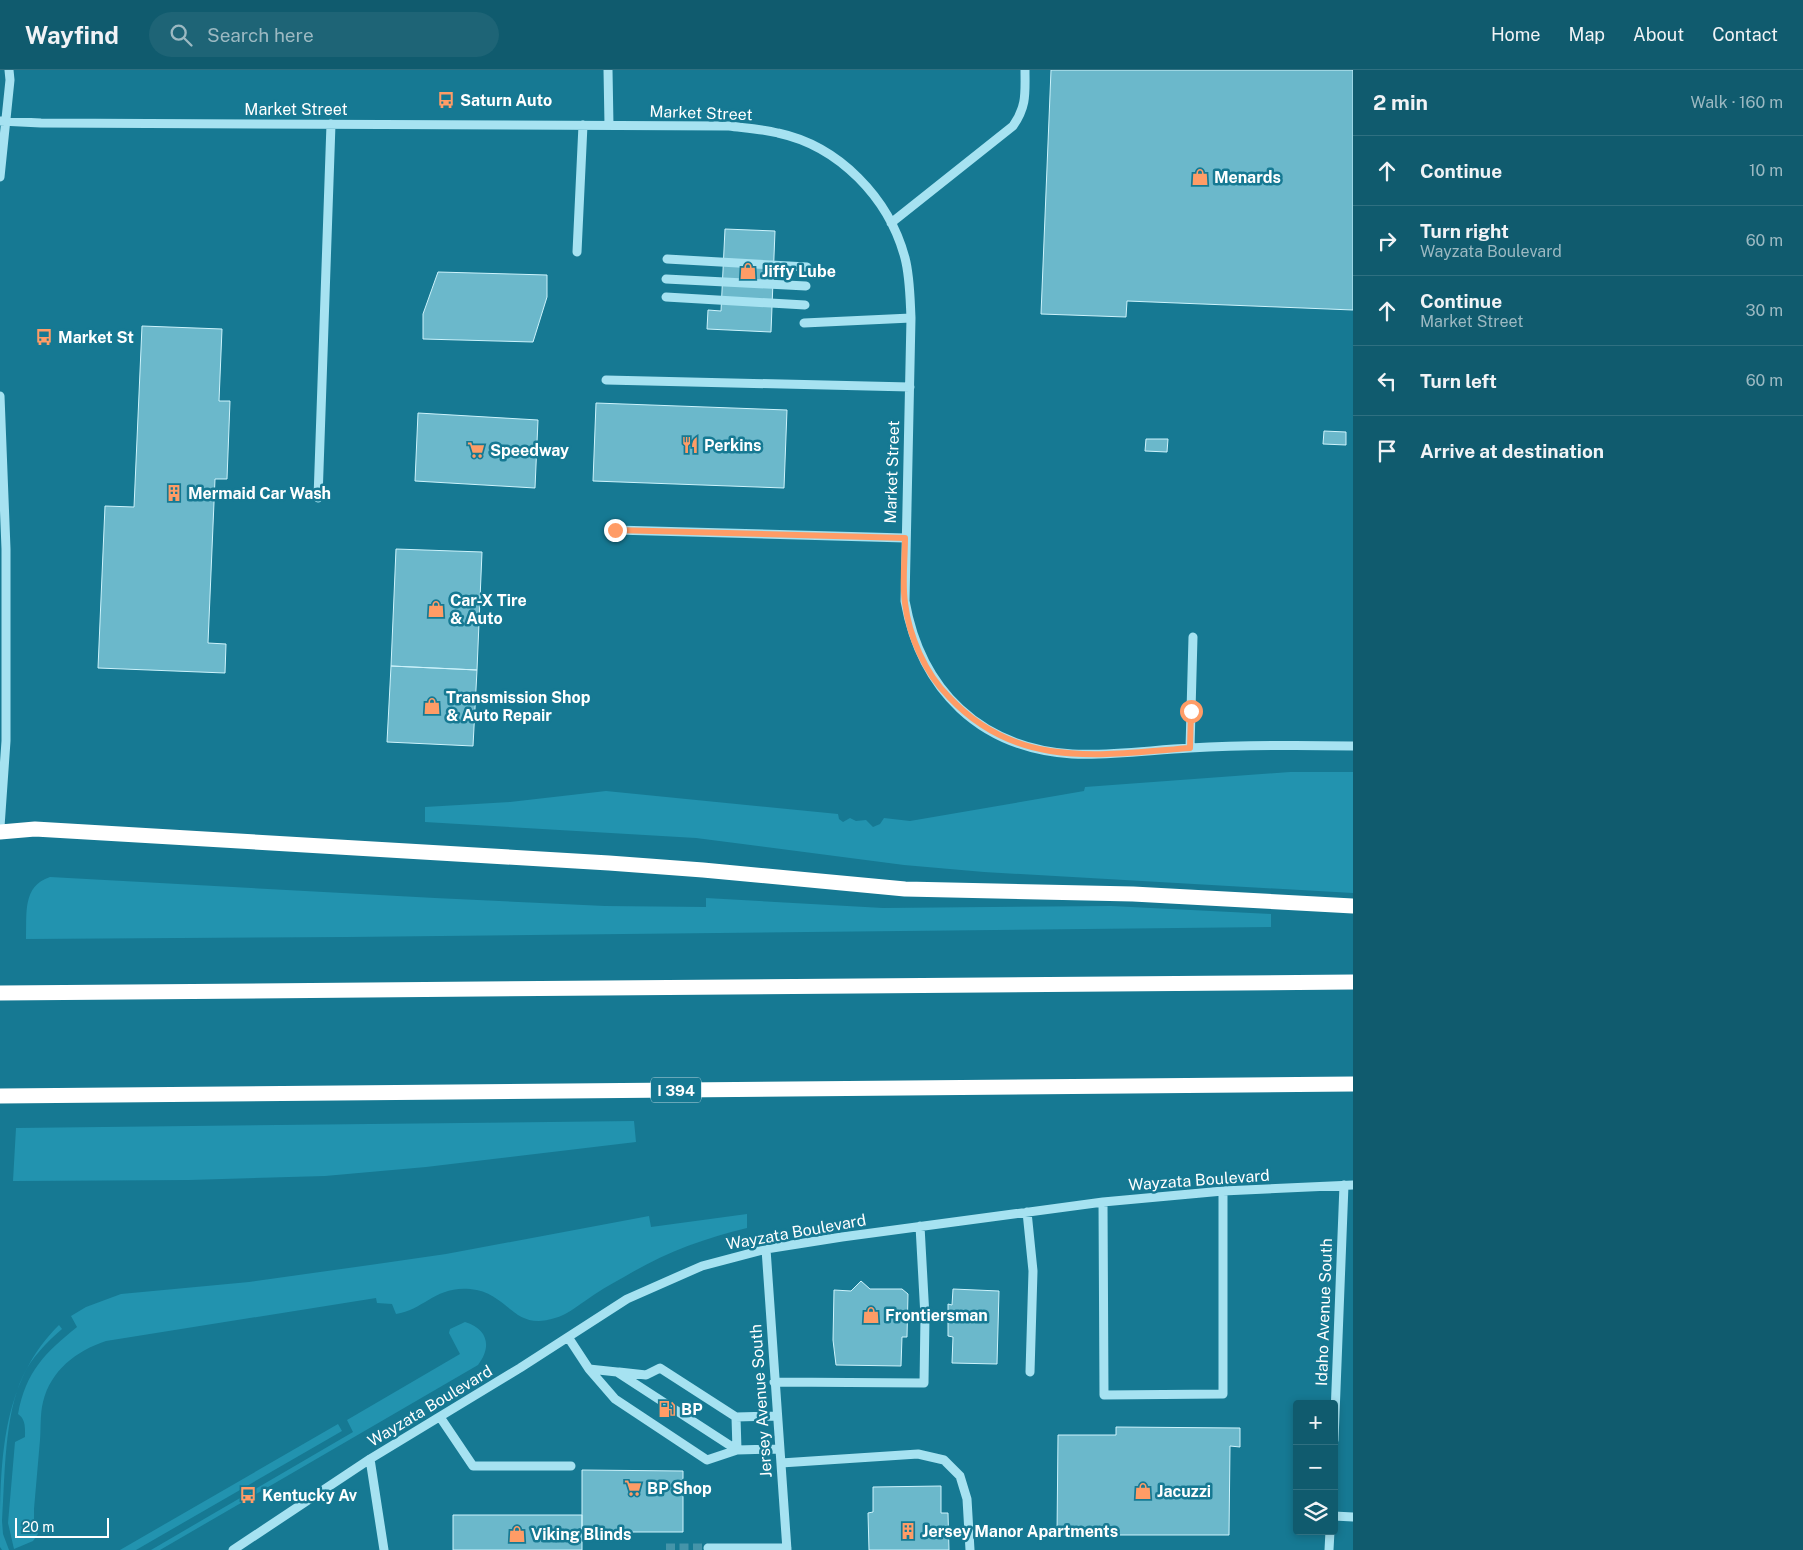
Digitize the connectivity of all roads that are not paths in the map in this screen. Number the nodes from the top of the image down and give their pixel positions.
1 (9, 70) edge
2 (608, 70) edge
3 (1026, 70) edge
4 (3, 121) edge
5 (331, 124) junction
6 (583, 125) junction
7 (609, 125) junction
8 (0, 177) edge
9 (891, 222) junction
10 (577, 252) dead end
11 (667, 259) dead end
12 (807, 268) dead end
13 (666, 279) dead end
14 (806, 286) dead end
15 (666, 297) dead end
16 (805, 305) dead end
17 (911, 318) junction
18 (804, 323) dead end
19 (606, 380) dead end
20 (910, 387) junction
21 (0, 396) edge
22 (318, 498) dead end
23 (615, 530) dead end
24 (905, 538) junction
25 (1193, 637) dead end
26 (1353, 746) edge
27 (1190, 748) junction
28 (0, 827) edge
29 (0, 832) edge
30 (1353, 906) edge
31 (1353, 982) edge
32 (0, 993) edge
33 (1353, 1084) edge
34 (0, 1096) edge
35 (1348, 1186) edge
36 (1223, 1191) junction
37 (1103, 1202) junction
38 (1027, 1212) junction
39 (920, 1226) junction
40 (766, 1249) junction
41 (568, 1336) junction
42 (589, 1369) junction
43 (617, 1372) junction
44 (1030, 1372) dead end
45 (774, 1382) junction
46 (1336, 1400) edge
47 (736, 1416) junction
48 (777, 1416) junction
49 (440, 1417) junction
50 (737, 1450) junction
51 (780, 1450) junction
52 (370, 1459) junction
53 (781, 1462) junction
54 (572, 1466) dead end
55 (1338, 1516) edge
56 (1353, 1517) edge
57 (1330, 1535) edge
58 (708, 1548) dead end
59 (787, 1549) edge
60 (233, 1550) edge
61 (384, 1550) edge
62 (970, 1550) edge
63 (1329, 1550) edge

1 - 4 street
2 - 7 street
3 - 9 street
4 - 5 street, Market Street
4 - 8 street
5 - 6 street, Market Street
5 - 22 street
6 - 7 street, Market Street
6 - 10 street
7 - 9 street, Market Street
9 - 17 street, Market Street
11 - 12 street
13 - 14 street
15 - 16 street
17 - 18 street
17 - 20 street, Market Street
19 - 20 street
20 - 24 street, Market Street
21 - 28 street
23 - 24 street
24 - 27 street, Market Street
25 - 27 street
26 - 27 street
29 - 30 highway
31 - 32 highway
33 - 34 highway, I 394
35 - 36 street, Wayzata Boulevard
35 - 46 street, Idaho Avenue South
36 - 37 street, Wayzata Boulevard
36 - 37 street
37 - 38 street, Wayzata Boulevard
38 - 39 street, Wayzata Boulevard
38 - 44 street
39 - 40 street, Wayzata Boulevard
39 - 45 street
40 - 41 street, Wayzata Boulevard
40 - 45 street, Jersey Avenue South
41 - 42 street
41 - 49 street, Wayzata Boulevard
42 - 43 street
42 - 50 street
43 - 47 street
43 - 50 street
45 - 48 street, Jersey Avenue South
47 - 48 street
47 - 50 street
48 - 51 street, Jersey Avenue South
49 - 52 street, Wayzata Boulevard
49 - 54 street
50 - 51 street
51 - 53 street, Jersey Avenue South
52 - 60 street, Wayzata Boulevard
52 - 61 street
53 - 59 street, Jersey Avenue South
53 - 62 street
55 - 56 street
57 - 63 street
58 - 59 street

